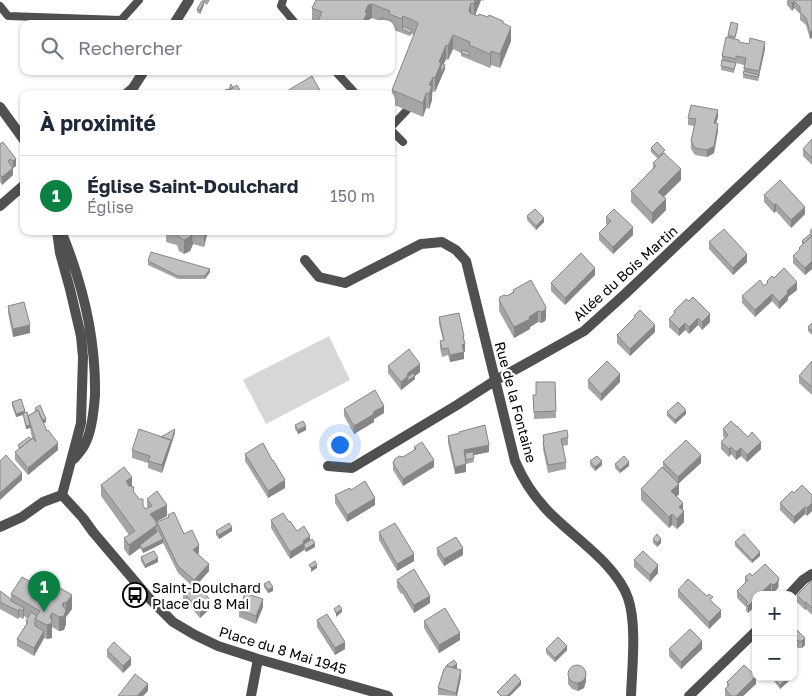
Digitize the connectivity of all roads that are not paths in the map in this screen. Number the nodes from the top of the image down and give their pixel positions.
1 (139, 0) edge
2 (189, 0) edge
3 (283, 0) edge
4 (0, 6) edge
5 (176, 20) edge
6 (293, 20) edge
7 (141, 75) edge
8 (339, 75) edge
9 (131, 90) edge
10 (352, 90) edge
11 (0, 107) edge
12 (407, 110) edge
13 (812, 117) edge
14 (395, 124) edge
15 (395, 133) edge
16 (20, 134) edge
17 (403, 142) dead end
18 (20, 189) edge
19 (0, 206) edge
20 (58, 235) edge
21 (63, 235) edge
22 (305, 260) dead end
23 (94, 355) junction
24 (83, 357) junction
25 (496, 380) junction
26 (71, 464) junction
27 (328, 466) dead end
28 (62, 495) junction
29 (0, 527) edge
30 (812, 574) edge
31 (792, 591) edge
32 (752, 635) edge
33 (258, 659) junction
34 (251, 696) edge
35 (388, 696) edge
36 (631, 696) edge
37 (689, 696) edge

1 - 4 lane
2 - 5 street
3 - 6 lane
7 - 9 street
8 - 10 lane
11 - 16 street
12 - 14 lane
13 - 25 street, Allée du Bois Martin
15 - 17 lane
18 - 19 street
20 - 24 street
21 - 23 street
22 - 25 street, Rue de la Fontaine
23 - 24 street
23 - 26 street
24 - 26 street
25 - 27 street, Allée du Bois Martin
25 - 36 street, Rue de la Fontaine
26 - 28 street
28 - 29 street
28 - 33 street, Place du 8 Mai 1945
30 - 31 street
32 - 37 street
33 - 34 street
33 - 35 street, Place du 8 Mai 1945

